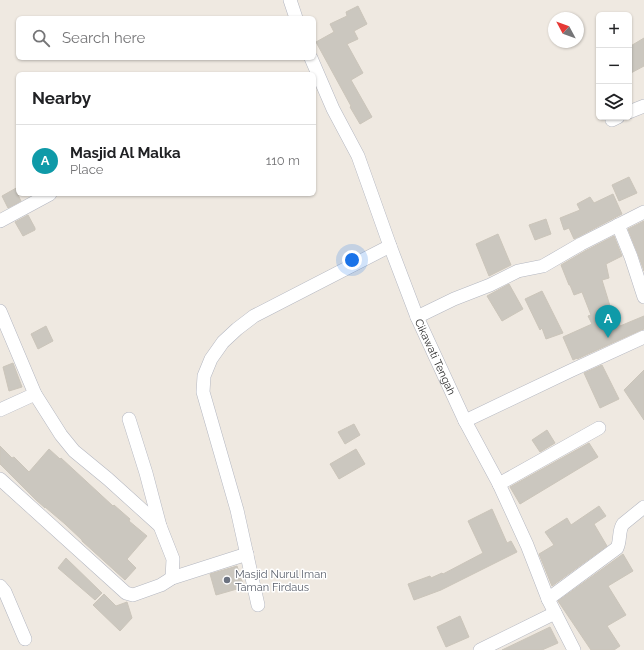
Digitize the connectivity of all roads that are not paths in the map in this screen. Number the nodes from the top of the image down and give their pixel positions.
1 (290, 0) edge
2 (295, 16) edge
3 (312, 60) edge
4 (644, 106) edge
5 (632, 111) edge
6 (46, 196) edge
7 (644, 212) edge
8 (0, 221) edge
9 (618, 225) junction
10 (390, 246) junction
11 (644, 297) edge
12 (0, 311) edge
13 (418, 317) junction
14 (644, 337) edge
15 (35, 394) junction
16 (0, 410) edge
17 (129, 419) dead end
18 (465, 421) junction
19 (599, 428) dead end
20 (0, 479) edge
21 (499, 484) junction
22 (644, 507) edge
23 (160, 526) junction
24 (247, 554) junction
25 (172, 578) junction
26 (0, 586) edge
27 (548, 600) junction
28 (258, 605) dead end
29 (555, 613) junction
30 (25, 639) dead end
31 (480, 650) edge
32 (574, 650) edge

1 - 2 street
3 - 10 street, Cikawati Tengah
4 - 5 street
6 - 8 street
7 - 9 street
9 - 11 street
9 - 13 street
10 - 13 street, Cikawati Tengah
10 - 24 street
12 - 15 street
13 - 18 street, Cikawati Tengah
14 - 18 street
15 - 16 street
15 - 23 street
17 - 23 street
18 - 21 street, Cikawati Tengah
19 - 21 street
20 - 25 street
21 - 27 street, Cikawati Tengah
22 - 27 street
23 - 25 street
24 - 25 street
24 - 28 street
26 - 30 street
27 - 29 street, Cikawati Tengah
29 - 31 street
29 - 32 street, Cikawati Tengah

